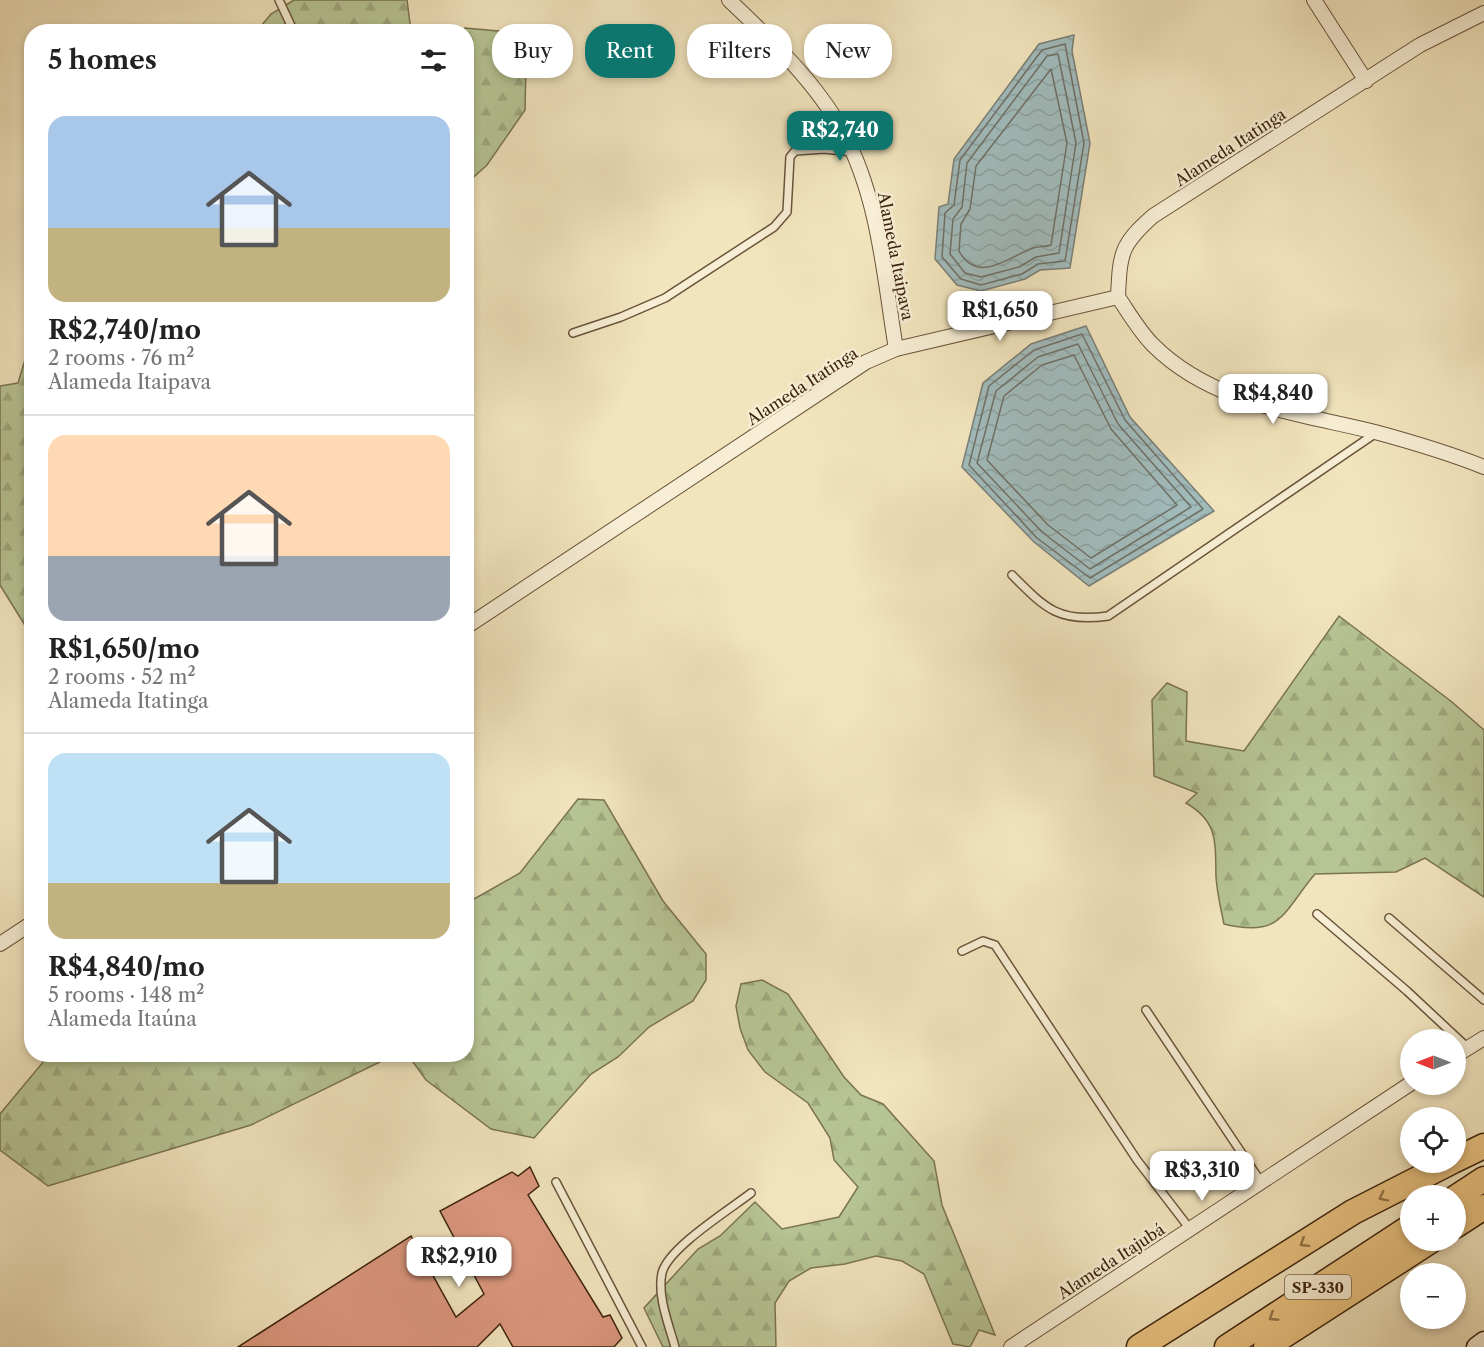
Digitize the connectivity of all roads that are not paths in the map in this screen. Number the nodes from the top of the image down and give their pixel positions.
1 (279, 0) edge
2 (729, 0) edge
3 (1314, 0) edge
4 (1484, 13) edge
5 (290, 24) edge
6 (1366, 81) junction
7 (853, 152) junction
8 (1118, 297) junction
9 (573, 333) dead end
10 (896, 350) junction
11 (1377, 433) junction
12 (1484, 467) edge
13 (1012, 575) dead end
14 (474, 622) edge
15 (1317, 914) dead end
16 (1389, 918) dead end
17 (24, 928) edge
18 (0, 944) edge
19 (962, 951) dead end
20 (1484, 1000) edge
21 (1146, 1010) dead end
22 (1484, 1038) edge
23 (1468, 1048) joint
24 (1400, 1091) edge
25 (1484, 1146) edge
26 (1466, 1155) edge
27 (1429, 1173) edge
28 (1484, 1179) edge
29 (556, 1182) dead end
30 (1261, 1182) junction
31 (1466, 1191) edge
32 (751, 1193) dead end
33 (1484, 1208) edge
34 (1466, 1219) edge
35 (1190, 1230) junction
36 (1400, 1234) edge
37 (1415, 1251) edge
38 (1341, 1298) junction
39 (1484, 1341) edge
40 (642, 1347) edge
41 (675, 1347) edge
42 (1011, 1347) edge
43 (1139, 1347) edge
44 (1227, 1347) edge
45 (1266, 1347) edge
46 (1283, 1347) edge
47 (1476, 1347) edge

1 - 5 lane
2 - 7 street, Alameda Itaipava
3 - 6 street
4 - 6 street, Alameda Itatinga
6 - 8 street, Alameda Itatinga
7 - 9 lane
7 - 10 street, Alameda Itaipava
8 - 10 street, Alameda Itatinga
8 - 11 street
10 - 14 street, Alameda Itatinga
11 - 12 street
11 - 13 lane
15 - 23 lane
16 - 20 lane
17 - 18 street
19 - 35 lane
21 - 30 lane
22 - 23 street
24 - 30 street, Alameda Itajubá
25 - 26 highway
27 -> 43 highway
28 - 31 highway
29 - 40 lane
30 - 35 street, Alameda Itajubá
32 - 41 lane
33 - 34 highway
35 - 42 street, Alameda Itajubá
36 -> 44 highway, SP-330
37 - 38 highway, SP-330
38 - 45 highway, SP-330
38 - 46 highway
39 - 47 street

